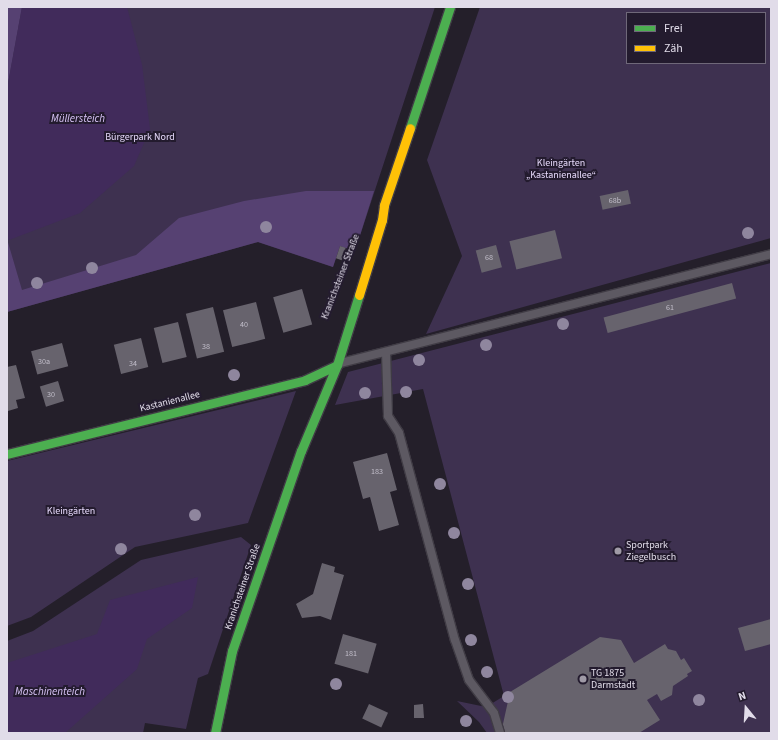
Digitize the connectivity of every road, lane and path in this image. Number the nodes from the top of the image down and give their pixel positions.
1 (450, 7) edge
2 (384, 205) junction
3 (771, 254) edge
4 (358, 265) dead end
5 (386, 352) junction
6 (322, 360) dead end
7 (337, 365) junction
8 (317, 374) junction
9 (313, 387) dead end
10 (306, 413) dead end
11 (301, 451) junction
12 (7, 454) edge
13 (215, 733) edge
14 (500, 733) edge

1 - 2 main road, Kranichsteiner Straße
2 - 4 main road, Kranichsteiner Straße
2 - 7 main road, Kranichsteiner Straße
3 - 5 lane
5 - 7 lane
5 - 14 lane
6 - 8 main road
7 - 8 main road, Kastanienallee
7 - 11 main road, Kranichsteiner Straße
8 - 9 main road
8 - 12 main road, Kastanienallee
10 - 11 main road, Kranichsteiner Straße
11 - 13 main road, Kranichsteiner Straße

